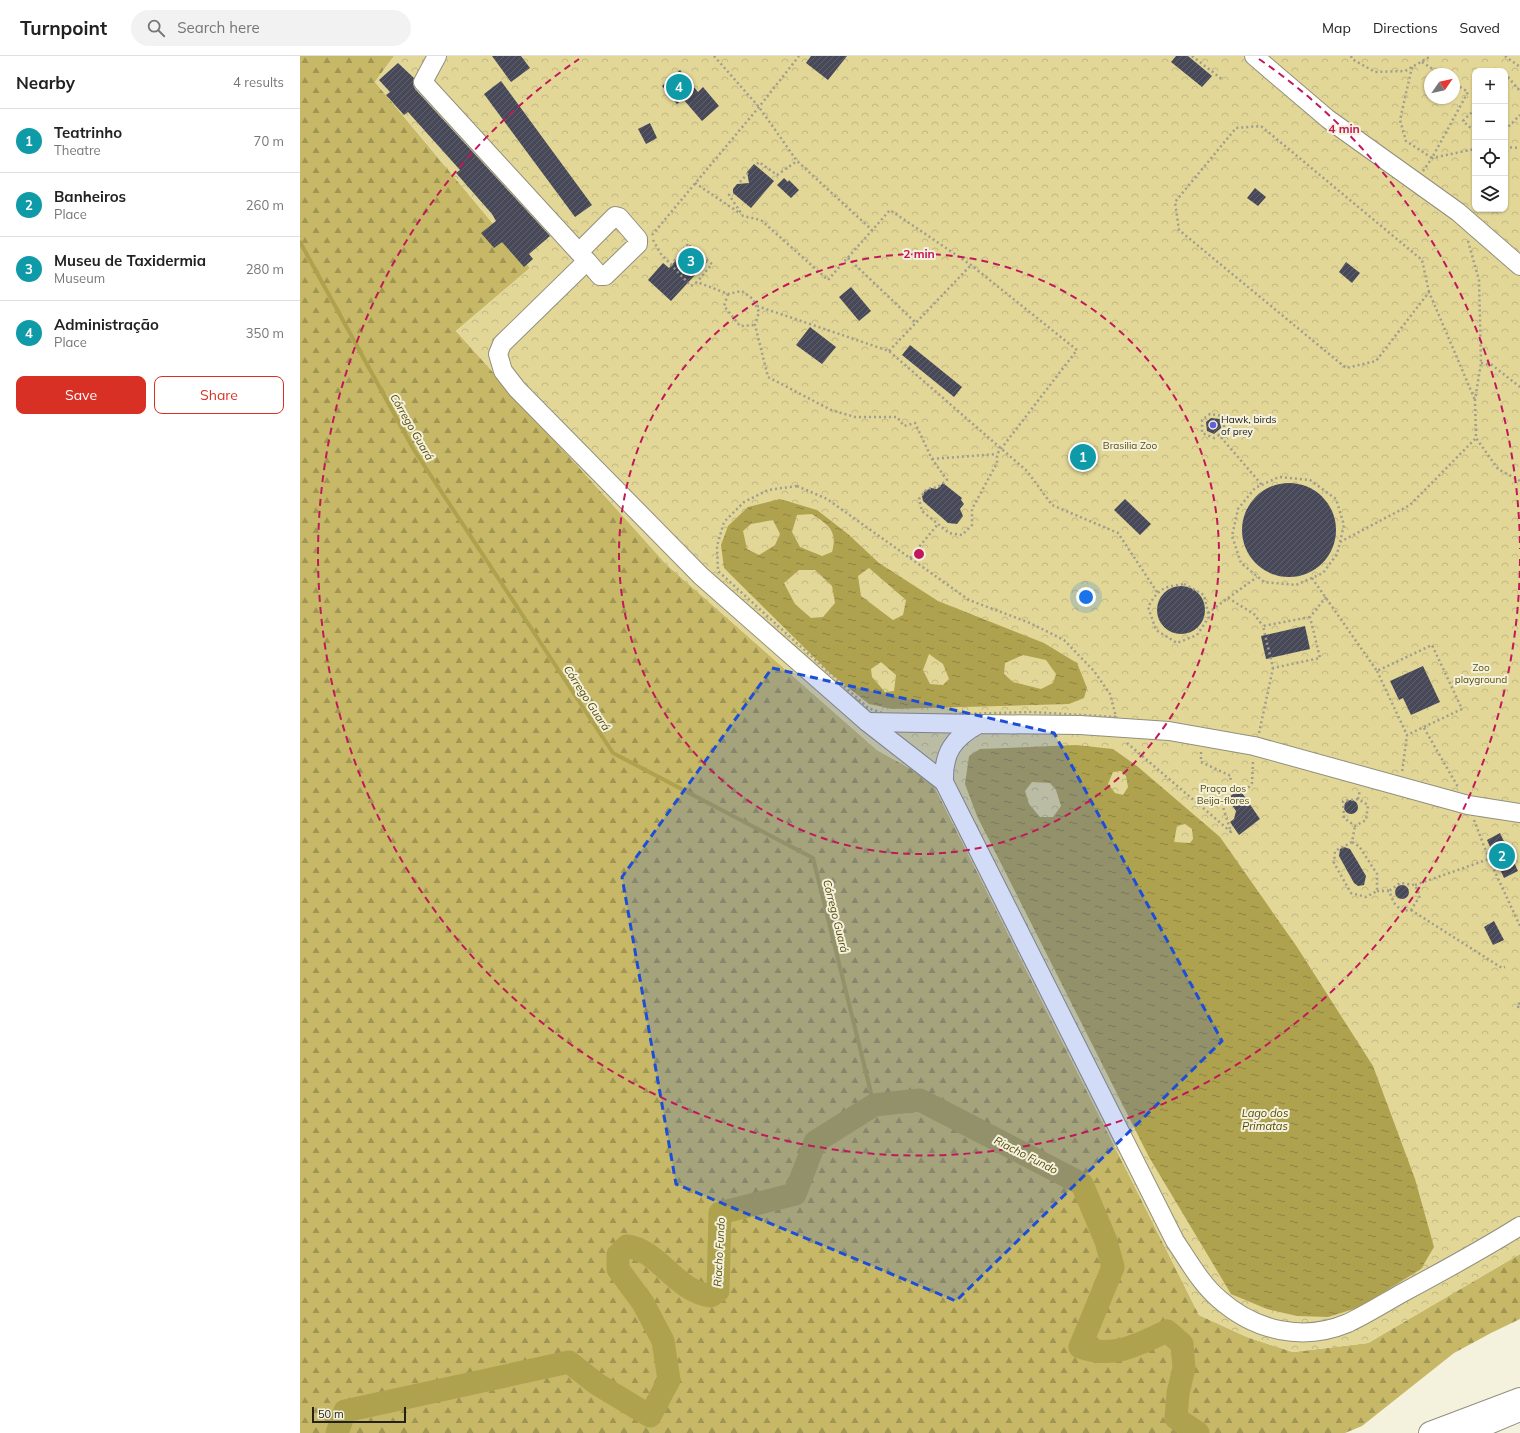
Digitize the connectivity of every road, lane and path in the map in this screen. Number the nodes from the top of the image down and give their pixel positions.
1 (437, 56) edge
2 (714, 56) edge
3 (799, 56) edge
4 (1192, 56) edge
5 (1254, 56) edge
6 (1350, 56) edge
7 (1431, 56) edge
8 (1504, 56) edge
9 (1422, 62) junction
10 (1412, 67) junction
11 (1520, 67) edge
12 (1431, 68) edge
13 (1508, 77) edge
14 (1223, 80) dead end
15 (1460, 87) edge
16 (1520, 91) edge
17 (759, 107) junction
18 (1472, 112) edge
19 (1520, 115) edge
20 (1508, 127) edge
21 (1472, 129) edge
22 (1508, 146) edge
23 (1520, 148) edge
24 (1472, 149) edge
25 (1432, 158) junction
26 (797, 161) junction
27 (757, 164) dead end
28 (748, 174) dead end
29 (1416, 181) junction
30 (740, 182) dead end
31 (694, 183) junction
32 (731, 192) dead end
33 (743, 216) junction
34 (872, 230) junction
35 (1467, 239) dead end
36 (848, 258) junction
37 (671, 265) junction
38 (971, 266) junction
39 (1520, 266) edge
40 (697, 282) junction
41 (1429, 292) junction
42 (728, 294) junction
43 (756, 306) junction
44 (916, 322) junction
45 (755, 325) junction
46 (889, 351) junction
47 (1481, 363) junction
48 (1520, 388) edge
49 (1475, 400) junction
50 (1219, 435) junction
51 (1476, 438) junction
52 (1002, 448) junction
53 (997, 454) junction
54 (932, 459) junction
55 (1520, 481) edge
56 (1262, 485) junction
57 (938, 524) junction
58 (1340, 542) junction
59 (910, 558) junction
60 (1257, 577) junction
61 (1312, 578) junction
62 (1157, 592) junction
63 (1326, 597) junction
64 (1228, 598) junction
65 (1208, 613) junction
66 (1310, 617) junction
67 (1263, 626) junction
68 (1377, 672) junction
69 (867, 722) junction
70 (979, 724) junction
71 (1122, 739) dead end
72 (1202, 747) dead end
73 (944, 782) junction
74 (1230, 782) dead end
75 (1223, 807) dead end
76 (1520, 813) edge
77 (1355, 826) dead end
78 (1352, 842) junction
79 (1415, 885) junction
80 (1376, 891) junction
81 (1389, 891) junction
82 (1411, 910) junction
83 (1520, 926) edge
84 (1505, 967) dead end
85 (1520, 1003) edge
86 (1520, 1010) edge
87 (1520, 1226) edge
88 (1520, 1399) edge
89 (1520, 1412) edge
90 (1520, 1423) edge
91 (1430, 1433) edge
92 (1470, 1433) edge
93 (1497, 1433) edge

1 - 69 lane
2 - 17 path
3 - 17 path
4 - 14 path
5 - 29 lane
6 - 10 path
7 - 9 path
8 - 11 path
9 - 10 path
9 - 12 path
10 - 25 path
13 - 16 path
15 - 25 path
17 - 26 path
17 - 31 path
18 - 21 path
19 - 20 path
22 - 23 path
24 - 25 path
25 - 29 path
26 - 27 path
26 - 34 path
28 - 30 path
29 - 39 lane
31 - 33 path
31 - 37 path
32 - 33 path
33 - 36 path
34 - 36 path
34 - 38 path
35 - 47 path
36 - 44 path
37 - 40 path
37 - 40 path
38 - 44 path
38 - 52 path
40 - 42 path
41 - 41 path
41 - 49 path
42 - 43 path
42 - 45 path
43 - 45 path
43 - 46 path
44 - 46 path
45 - 54 path
46 - 52 path
47 - 48 path
47 - 49 path
49 - 51 path
50 - 50 path
50 - 56 path
51 - 55 path
51 - 58 path
52 - 53 path
52 - 62 path
53 - 54 path
53 - 57 path
54 - 57 path
56 - 58 path
56 - 60 path
57 - 59 path
58 - 61 path
59 - 59 path
60 - 61 path
60 - 64 path
61 - 63 path
62 - 65 path
62 - 65 path
63 - 66 path
63 - 68 path
64 - 65 path
64 - 67 path
66 - 67 path
66 - 67 path
68 - 68 path
69 - 70 lane
69 - 73 lane
70 - 73 lane
70 - 76 lane
71 - 75 path
72 - 74 path
73 - 87 lane
77 - 78 path
78 - 80 path
78 - 80 path
79 - 81 path
79 - 82 path
79 - 83 path
80 - 81 path
81 - 82 path
82 - 84 path
85 - 86 path
88 - 91 highway
89 - 92 lane
90 - 93 lane

